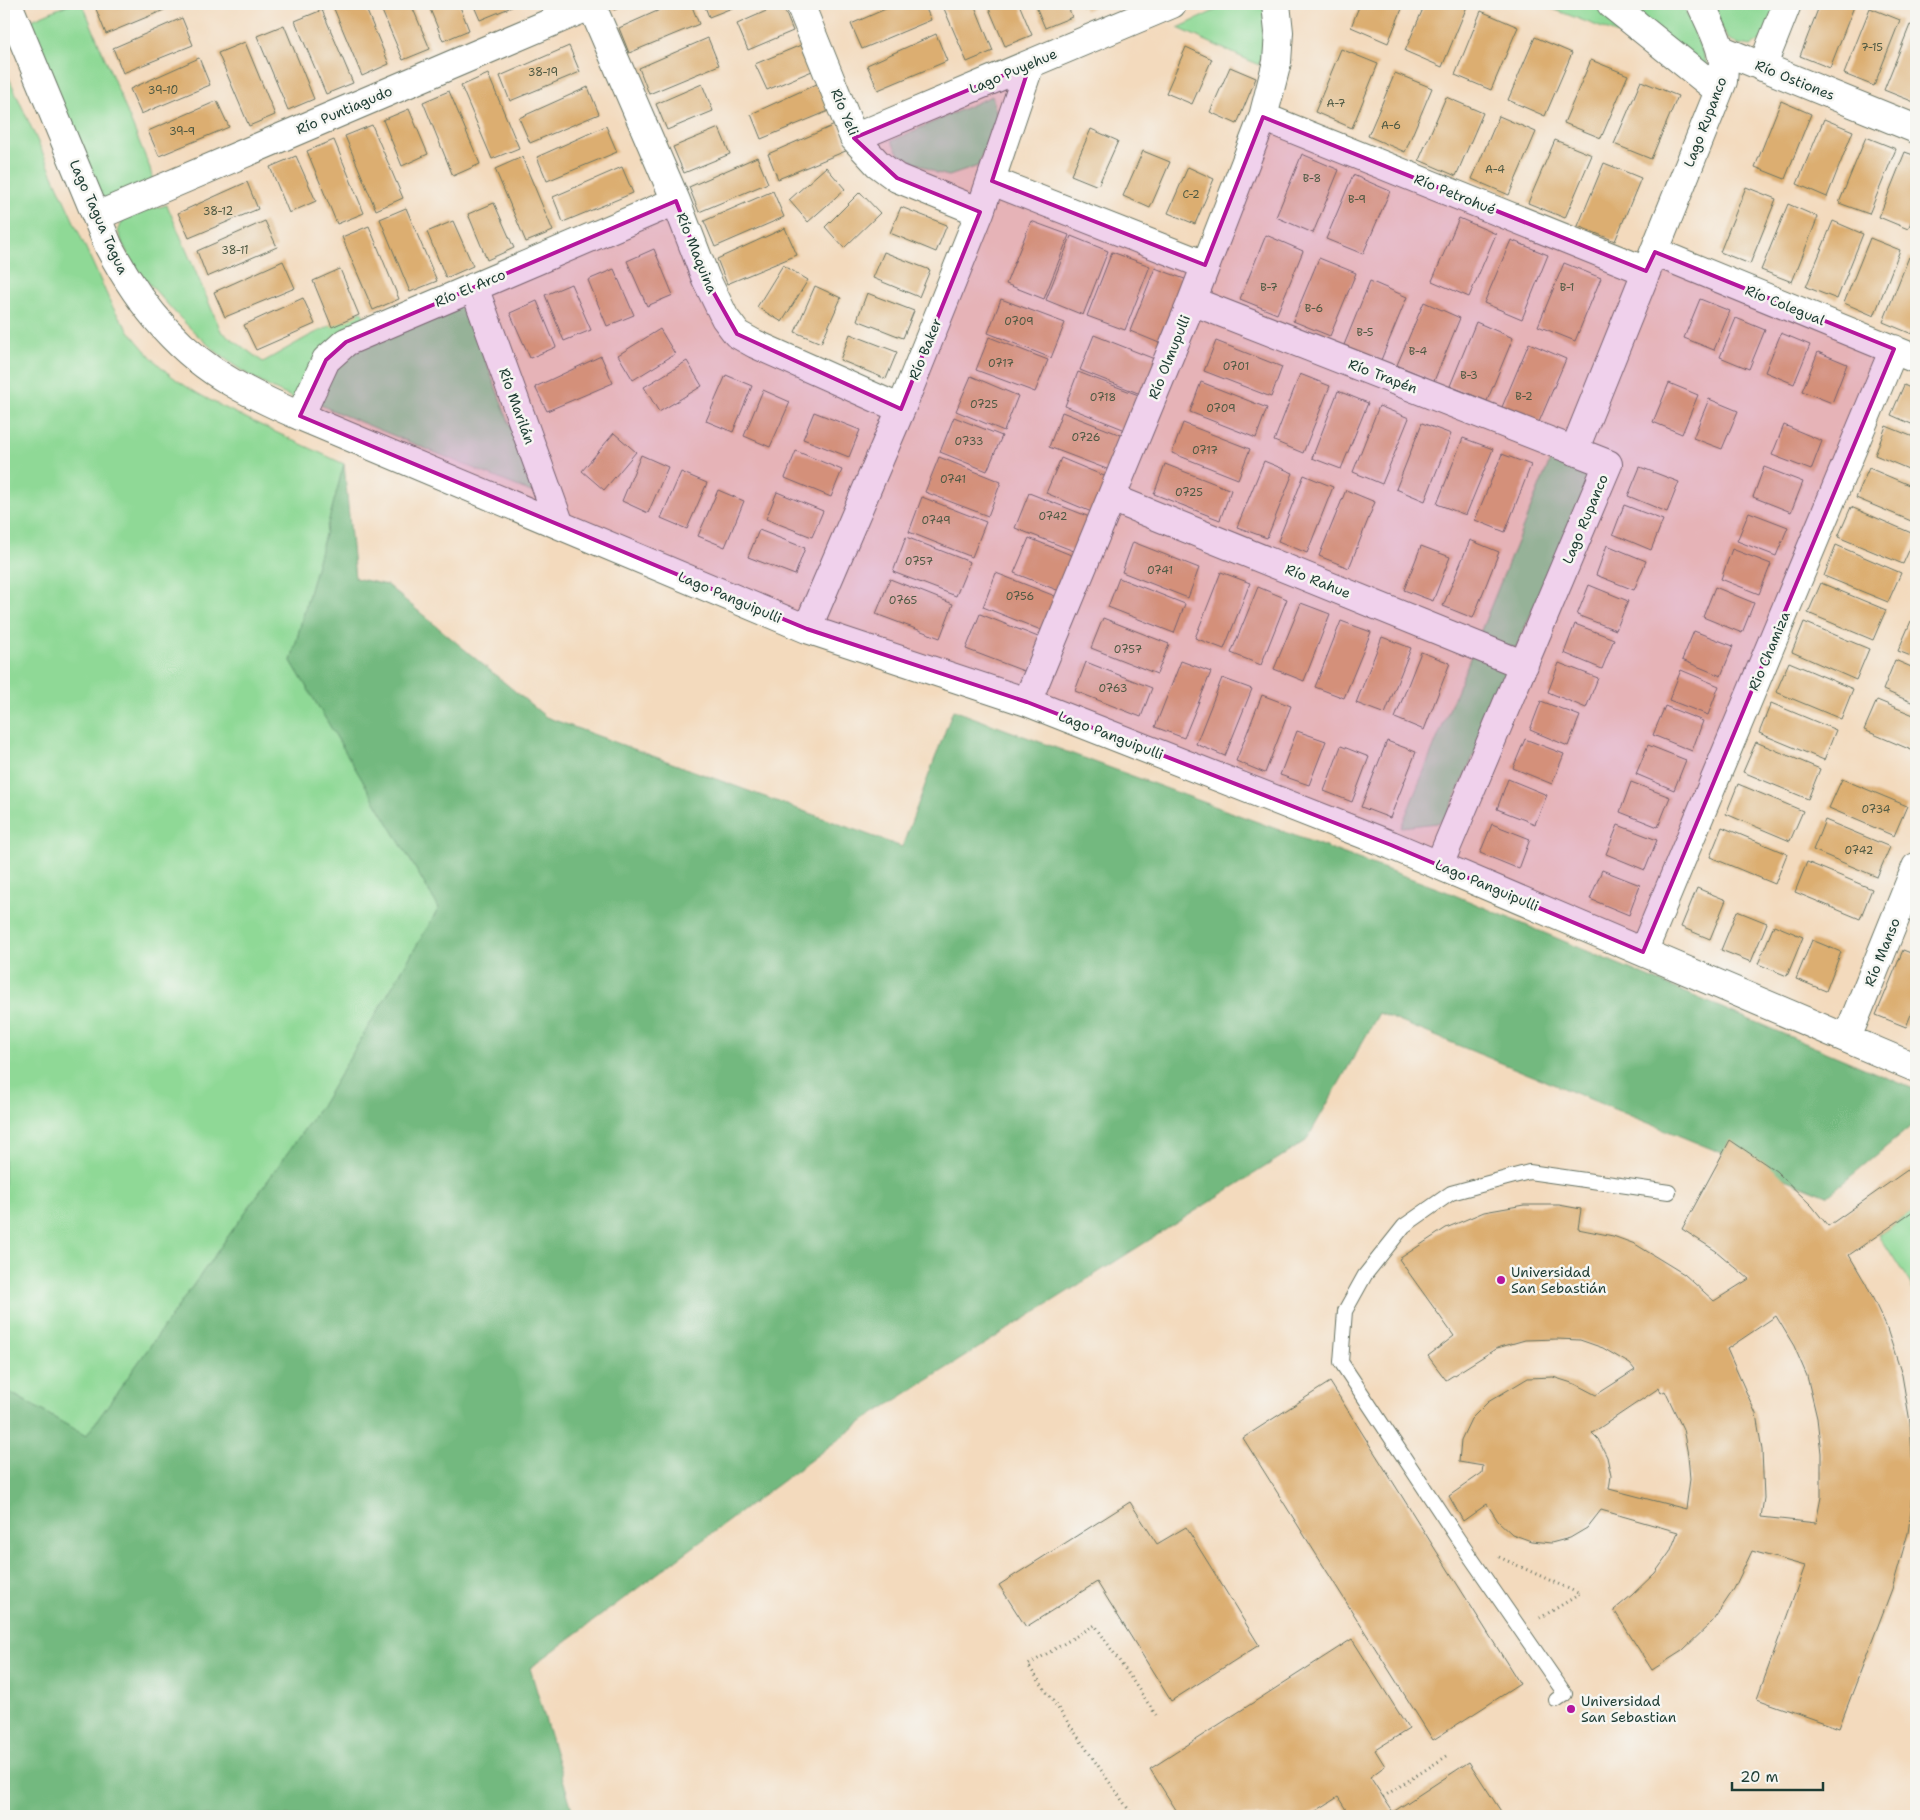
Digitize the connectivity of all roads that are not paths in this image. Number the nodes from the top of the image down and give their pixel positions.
1 (592, 4) edge
2 (800, 4) edge
3 (1172, 4) edge
4 (1276, 4) edge
5 (1611, 4) edge
6 (1701, 4) edge
7 (1787, 4) edge
8 (14, 6) edge
9 (1722, 50) junction
10 (1030, 64) junction
11 (1762, 67) junction
12 (1719, 91) junction
13 (1263, 117) junction
14 (1916, 129) edge
15 (854, 138) junction
16 (992, 181) junction
17 (676, 201) junction
18 (980, 212) junction
19 (97, 216) junction
20 (1650, 261) junction
21 (1205, 265) junction
22 (474, 287) junction
23 (1192, 301) junction
24 (1905, 354) edge
25 (901, 408) junction
26 (300, 416) junction
27 (1574, 451) junction
28 (1112, 498) junction
29 (560, 525) junction
30 (807, 629) junction
31 (1524, 665) junction
32 (1027, 702) junction
33 (1439, 865) junction
34 (1916, 867) edge
35 (1643, 952) junction
36 (1847, 1038) junction
37 (1916, 1068) edge
38 (1669, 1192) dead end
39 (1556, 1700) dead end

1 - 17 street, Río Maquina
1 - 19 street, Río Puntiagudo
2 - 15 street, Río Yeli
3 - 10 street, Lago Puyehue
4 - 13 street, Río Olmupulli
5 - 12 street
6 - 9 street
7 - 11 street
8 - 19 street, Lago Tagua Tagua
9 - 11 street, Río Ostiones
9 - 12 street, Lago Rupanco
10 - 15 street, Lago Puyehue
10 - 16 street, Río Baker
11 - 14 street, Río Ostiones
12 - 20 street, Lago Rupanco
13 - 20 street, Río Petrohué
13 - 21 street, Río Olmupulli
15 - 18 street, Río Yeli
16 - 18 street, Río Baker
16 - 21 street
17 - 22 street, Río El Arco
17 - 25 street, Río Maquina
18 - 25 street, Río Baker
19 - 26 street, Lago Tagua Tagua
20 - 24 street, Río Colegual
20 - 27 street, Lago Rupanco
21 - 23 street, Río Olmupulli
22 - 26 street, Río El Arco
22 - 29 street, Río Marilán
23 - 27 street, Río Trapén
23 - 28 street, Río Olmupulli
24 - 35 street, Rio Chamiza
25 - 30 street, Río Baker
26 - 29 street, Lago Panguipulli
27 - 31 street, Lago Rupanco
28 - 31 street, Río Rahue
28 - 32 street, Río Olmupulli
29 - 30 street, Lago Panguipulli
30 - 32 street, Lago Panguipulli
31 - 33 street, Lago Rupanco
32 - 33 street, Lago Panguipulli
33 - 35 street, Lago Panguipulli
34 - 36 street, Río Manso
35 - 36 street, Lago Panguipulli
36 - 37 street, Lago Panguipulli
38 - 39 lane

